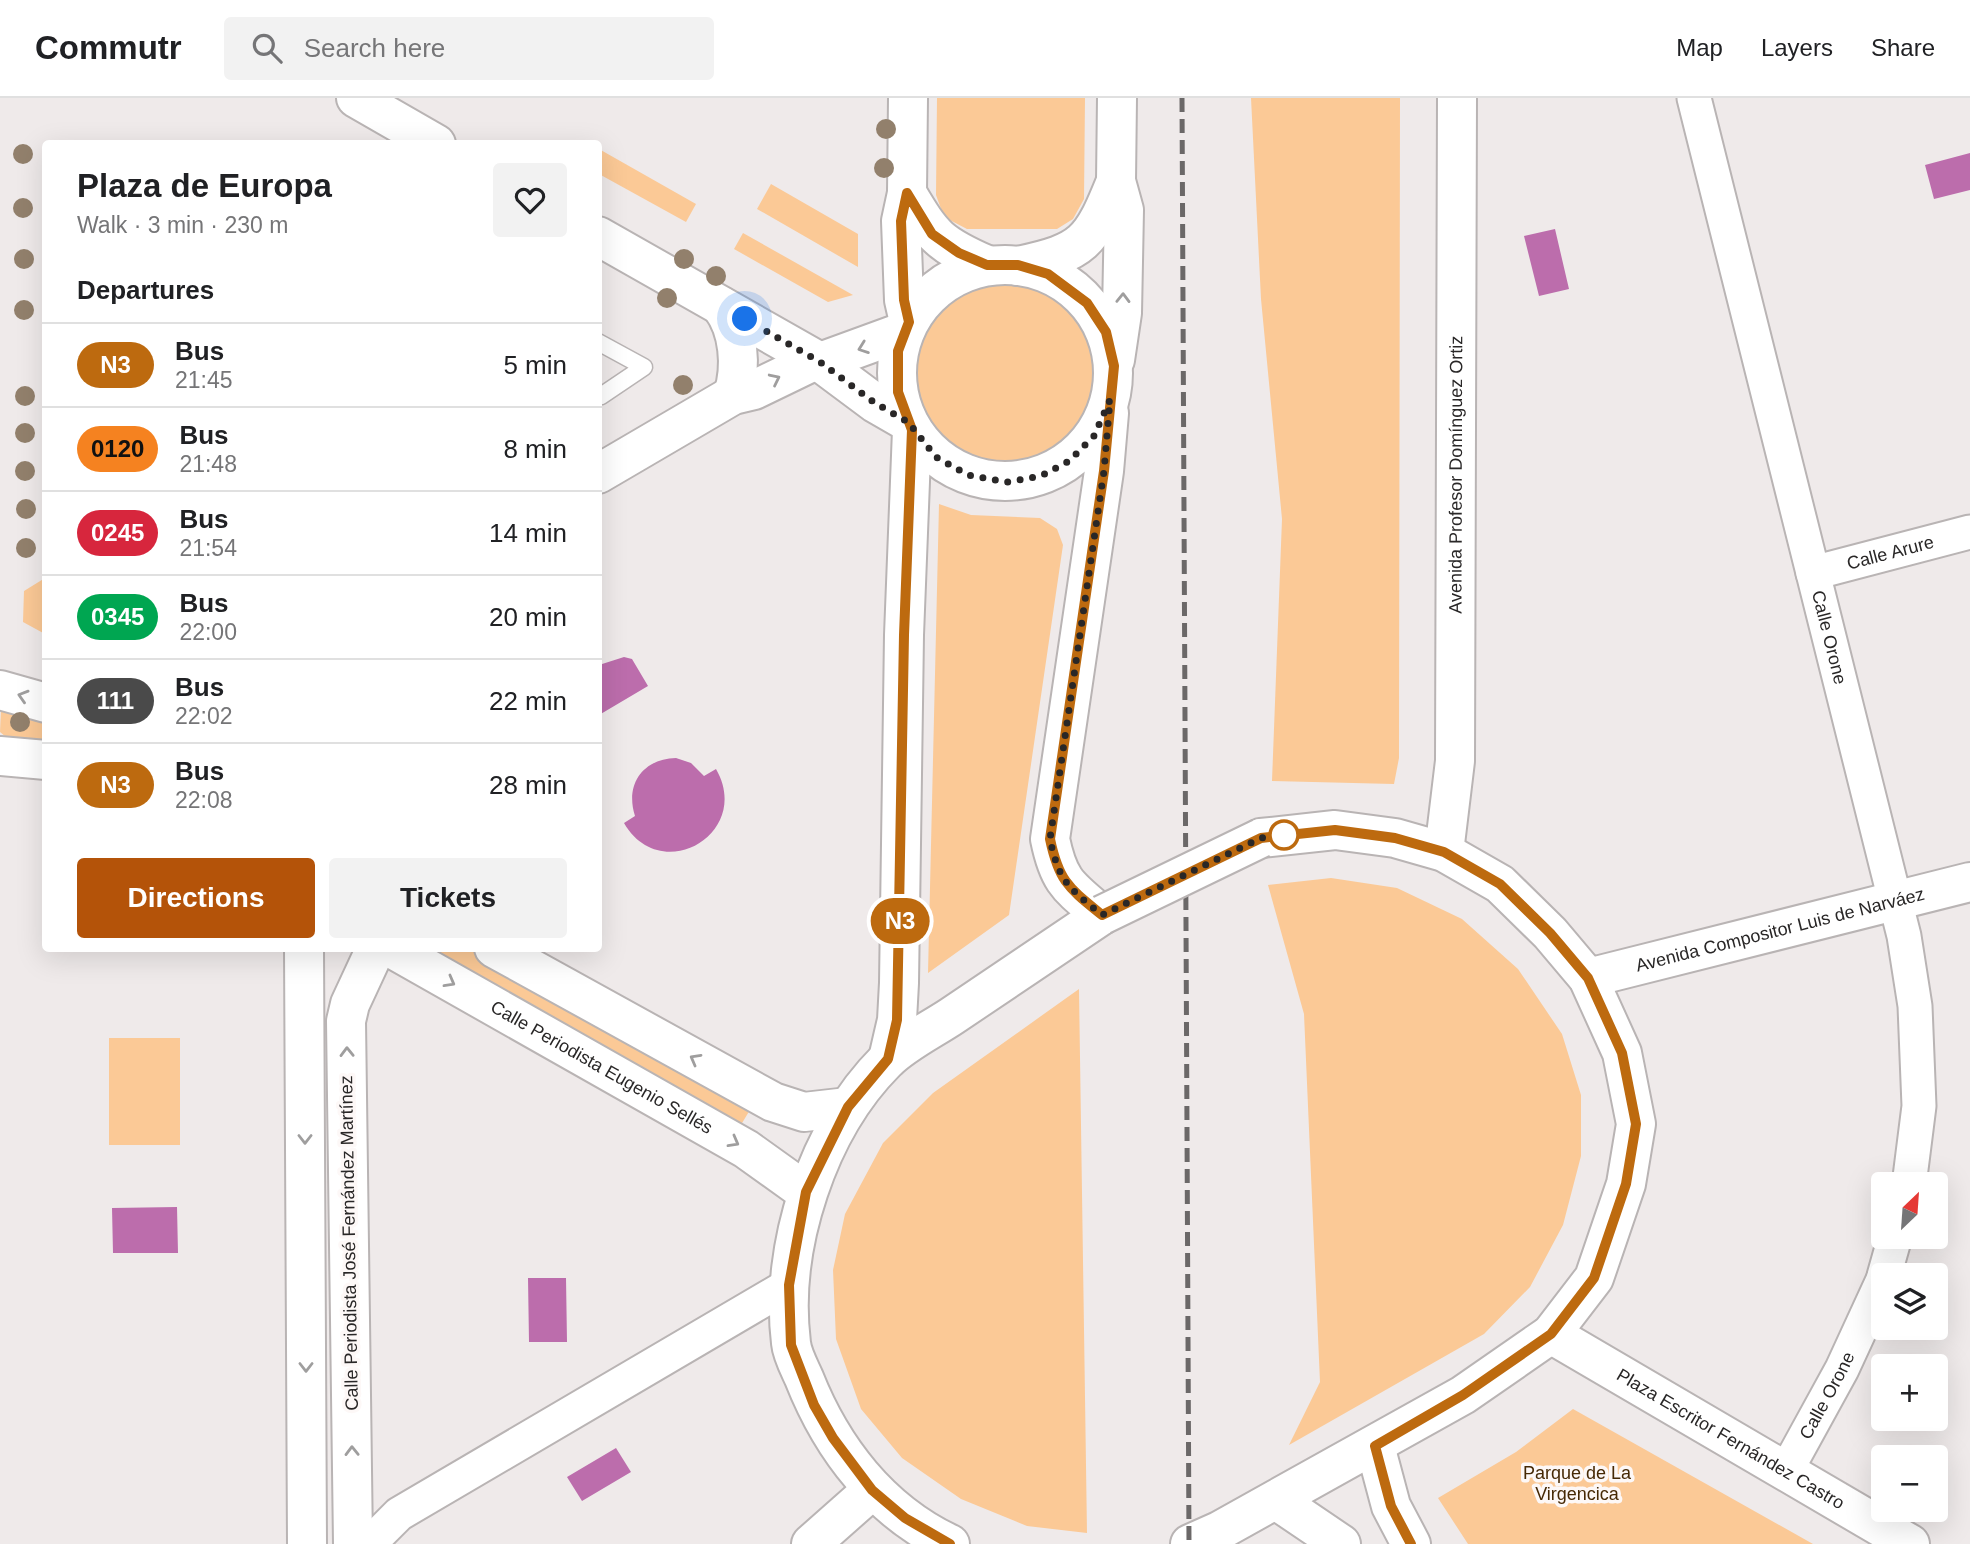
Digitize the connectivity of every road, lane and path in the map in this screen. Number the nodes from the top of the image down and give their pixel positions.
1 (356, 98) edge
2 (908, 98) edge
3 (1117, 98) edge
4 (1457, 98) edge
5 (1694, 98) edge
6 (429, 140) edge
7 (1116, 181) junction
8 (907, 193) junction
9 (602, 238) edge
10 (1002, 265) junction
11 (721, 306) junction
12 (907, 327) junction
13 (602, 344) edge
14 (818, 361) junction
15 (1112, 383) junction
16 (733, 394) junction
17 (602, 395) edge
18 (910, 426) junction
19 (602, 472) edge
20 (1970, 532) edge
21 (1813, 573) junction
22 (0, 690) edge
23 (42, 702) edge
24 (0, 756) edge
25 (42, 760) edge
26 (1444, 852) junction
27 (1970, 882) edge
28 (1896, 901) junction
29 (1102, 915) junction
30 (304, 952) edge
31 (374, 952) edge
32 (398, 952) edge
33 (501, 952) edge
34 (1588, 978) junction
35 (888, 1059) junction
36 (848, 1107) junction
37 (1911, 1172) edge
38 (806, 1192) junction
39 (789, 1285) junction
40 (1871, 1306) edge
41 (1551, 1334) junction
42 (1375, 1446) junction
43 (1786, 1471) junction
44 (872, 1490) junction
45 (353, 1497) junction
46 (1276, 1500) junction
47 (399, 1514) junction
48 (307, 1544) edge
49 (353, 1544) edge
50 (369, 1544) edge
51 (811, 1544) edge
52 (950, 1544) edge
53 (1190, 1544) edge
54 (1341, 1544) edge
55 (1411, 1544) edge
56 (1910, 1544) edge

1 - 6 main road
2 - 8 main road
3 - 7 main road
4 - 26 main road, Avenida Profesor Domínguez Ortiz
5 - 21 street, Calle Orone
7 - 10 main road
15 -> 7 main road
8 - 10 main road
8 - 12 main road
9 - 11 main road
10 - 12 main road
10 - 15 main road
11 - 14 main road
11 - 16 main road
12 -> 14 main road
12 - 18 main road
13 - 17 lane
16 -> 14 main road
14 - 18 main road
15 - 18 main road
15 - 29 main road
16 - 19 main road
18 - 35 main road
20 - 21 street, Calle Arure
21 - 28 street, Calle Orone
23 -> 22 main road
24 - 25 main road
26 - 29 main road, bridge
26 - 34 main road
27 - 28 main road, Avenida Compositor Luis de Narváez
28 - 34 main road, Avenida Compositor Luis de Narváez
28 - 37 street, Calle Orone
29 - 35 main road
30 -> 48 main road
45 -> 31 main road, Calle Periodista José Fernández Martínez
32 -> 38 main road, Calle Periodista Eugenio Sellés
36 -> 33 main road
34 - 41 main road
35 - 36 main road
36 - 38 main road
38 - 39 main road
39 - 44 main road
39 - 47 street
40 - 43 street, Calle Orone
41 - 42 main road
41 - 43 main road, Plaza Escritor Fernández Castro
42 - 46 main road
42 - 55 main road
43 - 56 main road, Plaza Escritor Fernández Castro
44 - 51 main road
44 - 52 main road
45 - 47 street
45 - 49 main road, Calle Periodista José Fernández Martínez
46 - 53 main road
46 - 54 main road
47 - 50 street

